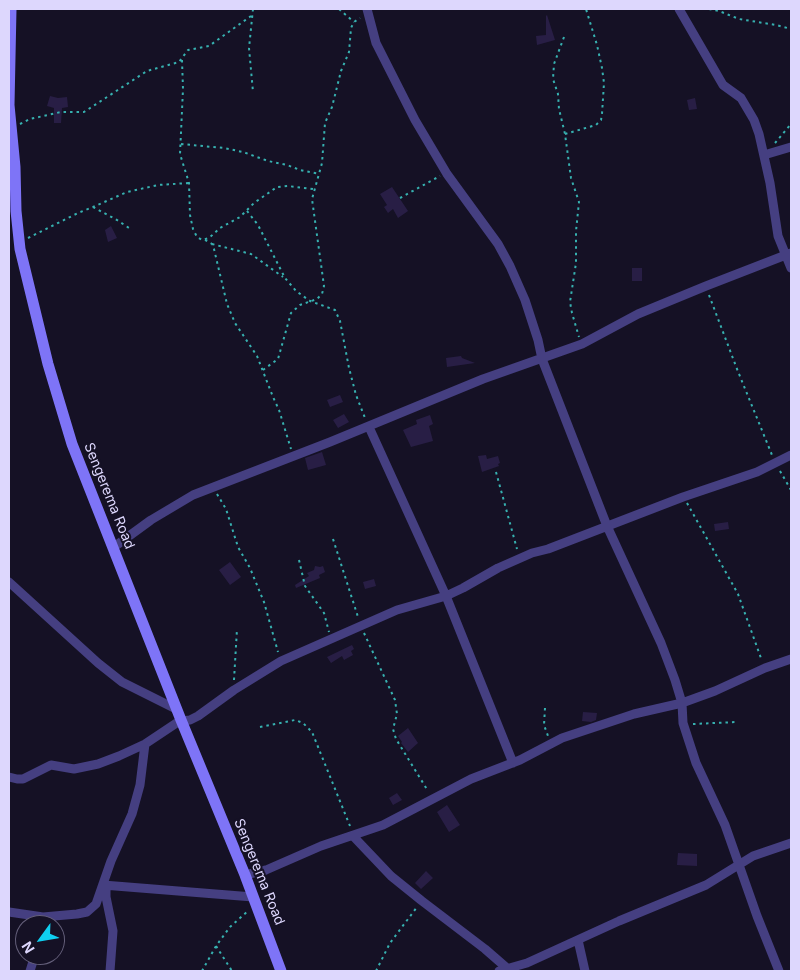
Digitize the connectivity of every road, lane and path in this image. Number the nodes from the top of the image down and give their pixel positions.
1 (11, 9) edge
2 (253, 9) edge
3 (339, 9) edge
4 (586, 9) edge
5 (679, 9) edge
6 (709, 9) edge
7 (367, 11) edge
8 (251, 16) junction
9 (354, 22) junction
10 (791, 29) edge
11 (564, 37) dead end
12 (182, 60) junction
13 (253, 92) dead end
14 (791, 124) edge
15 (12, 128) junction
16 (565, 134) junction
17 (181, 144) junction
18 (791, 147) edge
19 (765, 154) junction
20 (320, 174) junction
21 (447, 174) junction
22 (189, 183) junction
23 (314, 189) junction
24 (400, 198) dead end
25 (94, 207) junction
26 (247, 211) junction
27 (132, 230) dead end
28 (206, 240) junction
29 (20, 243) junction
30 (212, 244) junction
31 (789, 254) edge
32 (791, 268) edge
33 (285, 278) junction
34 (706, 286) junction
35 (310, 301) junction
36 (582, 344) junction
37 (542, 360) junction
38 (263, 370) junction
39 (368, 427) junction
40 (791, 455) edge
41 (294, 456) junction
42 (776, 463) junction
43 (496, 472) dead end
44 (213, 487) junction
45 (791, 490) edge
46 (683, 497) junction
47 (607, 526) junction
48 (333, 539) dead end
49 (114, 547) junction
50 (519, 559) junction
51 (298, 560) dead end
52 (9, 582) edge
53 (446, 596) junction
54 (360, 626) junction
55 (237, 628) dead end
56 (330, 639) junction
57 (791, 659) edge
58 (281, 661) junction
59 (765, 668) junction
60 (234, 690) junction
61 (682, 703) junction
62 (545, 708) dead end
63 (179, 716) junction
64 (737, 722) dead end
65 (683, 723) junction
66 (260, 727) dead end
67 (551, 743) junction
68 (145, 744) junction
69 (513, 763) junction
70 (9, 777) edge
71 (433, 799) junction
72 (353, 836) junction
73 (791, 843) edge
74 (739, 864) junction
75 (245, 875) junction
76 (104, 885) junction
77 (255, 900) junction
78 (422, 901) junction
79 (65, 916) edge
80 (578, 940) junction
81 (216, 946) junction
82 (508, 969) junction
83 (110, 971) edge
84 (202, 971) edge
85 (232, 971) edge
86 (281, 971) edge
87 (376, 971) edge
88 (498, 971) edge
89 (585, 971) edge
90 (779, 971) edge

1 - 15 main road, Sengerema Road
2 - 8 path
3 - 9 path
4 - 16 path
5 - 19 street
6 - 10 path
7 - 9 path
7 - 21 street
8 - 12 path
8 - 13 path
9 - 20 path
11 - 16 path
12 - 15 path
12 - 17 path
14 - 19 path
15 - 29 main road, Sengerema Road
16 - 36 path
17 - 20 path
17 - 22 path
18 - 19 street
19 - 31 street
20 - 23 path
21 - 24 path
21 - 37 street
22 - 25 path
22 - 28 path
23 - 26 path
23 - 35 path
25 - 27 path
25 - 29 path
26 - 28 path
26 - 33 path
28 - 30 path
29 - 49 main road, Sengerema Road
30 - 33 path
30 - 38 path
31 - 32 street
31 - 34 street
33 - 35 path
34 - 36 street
34 - 42 path
35 - 38 path
35 - 39 path
36 - 37 street
37 - 39 street
37 - 47 street
38 - 41 path
39 - 41 street
39 - 53 street
40 - 42 street
41 - 44 street
42 - 45 path
42 - 46 street
43 - 50 path
44 - 49 street
44 - 58 path
46 - 47 street
46 - 59 path
47 - 50 street
47 - 61 street
48 - 54 path
49 - 63 main road, Sengerema Road
50 - 53 street
51 - 56 path
52 - 63 street
53 - 54 street
53 - 69 street
54 - 56 street
54 - 71 path
55 - 60 path
56 - 58 street
57 - 59 street
58 - 60 street
59 - 61 street
60 - 63 street
61 - 65 street
61 - 67 street
62 - 67 path
63 - 68 street
63 - 75 main road, Sengerema Road
64 - 65 path
65 - 74 street
66 - 72 path
67 - 69 street
68 - 70 street
68 - 76 street
69 - 71 street
71 - 72 street
72 - 75 street
72 - 78 street
73 - 74 street
74 - 80 street
74 - 90 street
75 - 77 main road, Sengerema Road
76 - 77 street
76 - 79 street
76 - 83 street
77 - 81 path
77 - 86 main road, Sengerema Road
78 - 82 street
78 - 87 path
80 - 82 street
80 - 89 street
81 - 84 path
81 - 85 path
82 - 88 street

